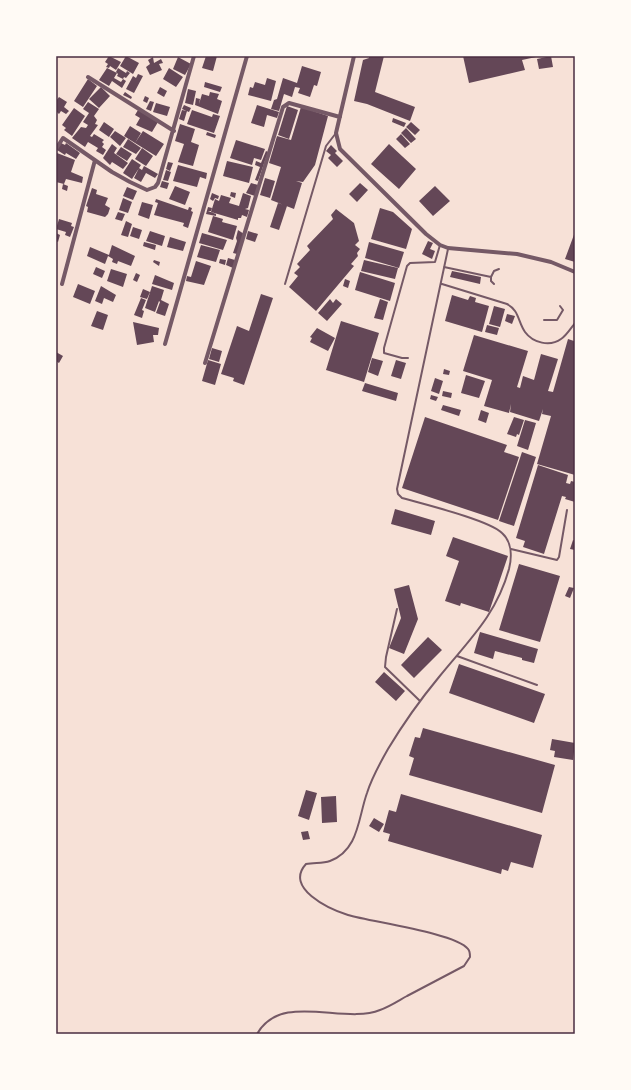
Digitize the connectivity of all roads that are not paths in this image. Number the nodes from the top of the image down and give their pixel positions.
1 (194, 56) edge
2 (247, 56) edge
3 (354, 56) edge
4 (88, 77) dead end
5 (340, 117) junction
6 (174, 131) junction
7 (336, 133) junction
8 (56, 149) edge
9 (95, 160) junction
10 (440, 245) junction
11 (448, 248) junction
12 (444, 267) junction
13 (498, 269) dead end
14 (575, 272) edge
15 (491, 277) junction
16 (62, 284) dead end
17 (285, 284) dead end
18 (442, 284) junction
19 (494, 284) dead end
20 (560, 306) dead end
21 (544, 320) dead end
22 (575, 323) edge
23 (165, 344) dead end
24 (408, 358) dead end
25 (205, 363) dead end
26 (567, 510) dead end
27 (510, 549) junction
28 (397, 609) dead end
29 (457, 656) junction
30 (537, 685) dead end
31 (420, 701) junction
32 (257, 1034) edge

1 - 6 street
2 - 23 street
3 - 5 street
4 - 6 street
5 - 7 street
5 - 25 street
6 - 9 street
7 - 10 street
7 - 17 lane
8 - 9 street
9 - 16 street
10 - 11 street
10 - 24 lane
11 - 12 lane
11 - 14 street
12 - 15 lane
12 - 18 lane
13 - 15 lane
15 - 19 lane
18 - 22 lane
18 - 27 lane
20 - 21 lane
26 - 27 lane
27 - 29 lane
28 - 31 lane
29 - 30 lane
29 - 31 lane
31 - 32 lane

